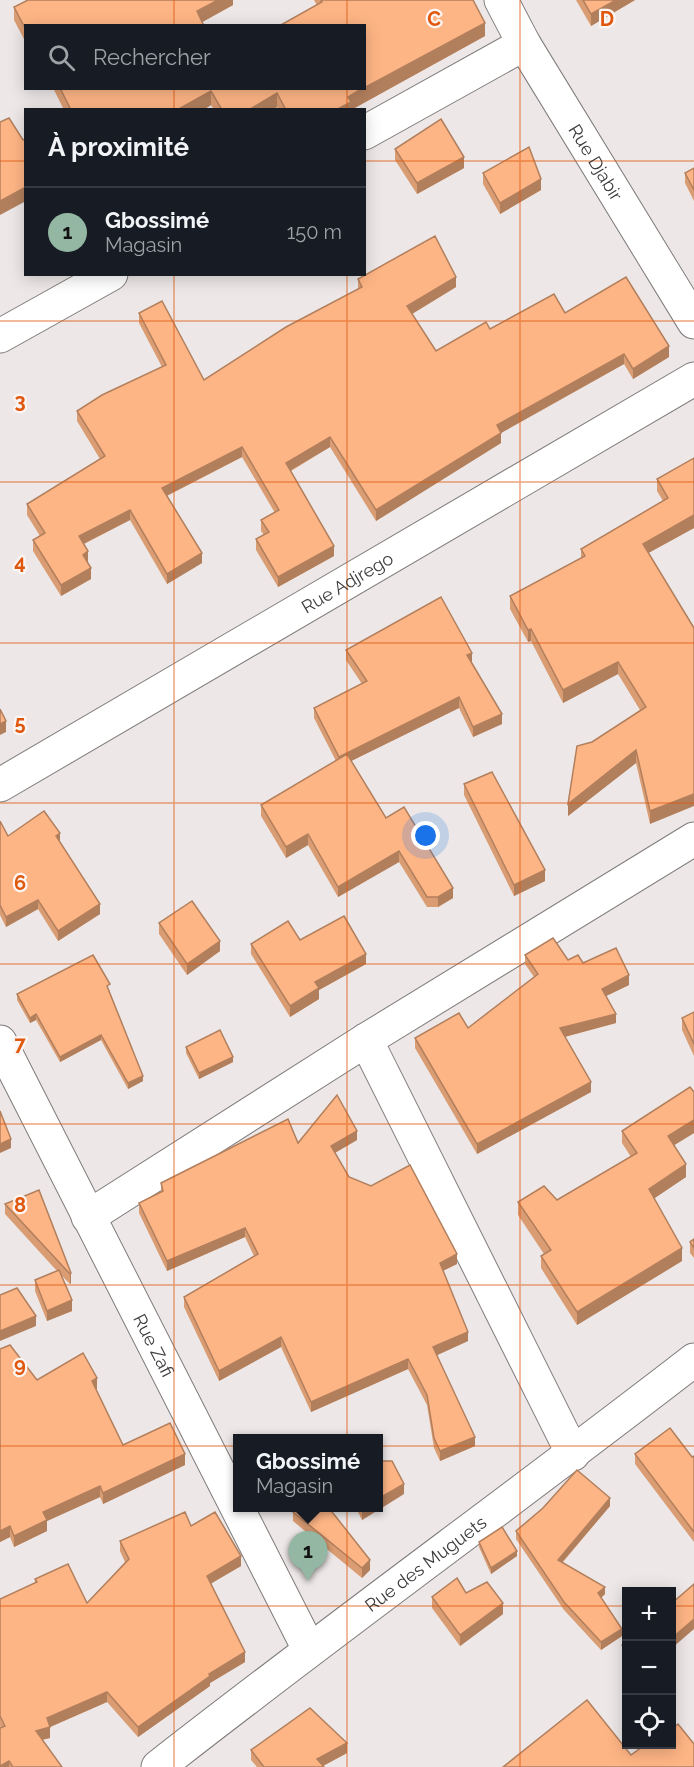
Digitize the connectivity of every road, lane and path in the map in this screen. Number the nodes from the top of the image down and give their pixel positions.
1 (501, 0) edge
2 (524, 44) junction
3 (366, 132) edge
4 (107, 276) edge
5 (694, 322) edge
6 (0, 336) edge
7 (694, 379) edge
8 (0, 785) edge
9 (694, 839) edge
10 (366, 1040) junction
11 (0, 1042) edge
12 (88, 1217) junction
13 (694, 1360) edge
14 (573, 1454) junction
15 (233, 1500) edge
16 (239, 1512) edge
17 (309, 1649) junction
18 (158, 1767) edge

1 - 2 street, Rue Djabir
2 - 3 street
2 - 5 street, Rue Djabir
4 - 6 street
7 - 8 street, Rue Adjrego
9 - 10 street
10 - 12 street
10 - 14 street
11 - 12 street, Rue Zafi
12 - 15 street, Rue Zafi
13 - 14 street, Rue des Muguets
14 - 17 street, Rue des Muguets
16 - 17 street, Rue Zafi
17 - 18 street, Rue des Muguets

